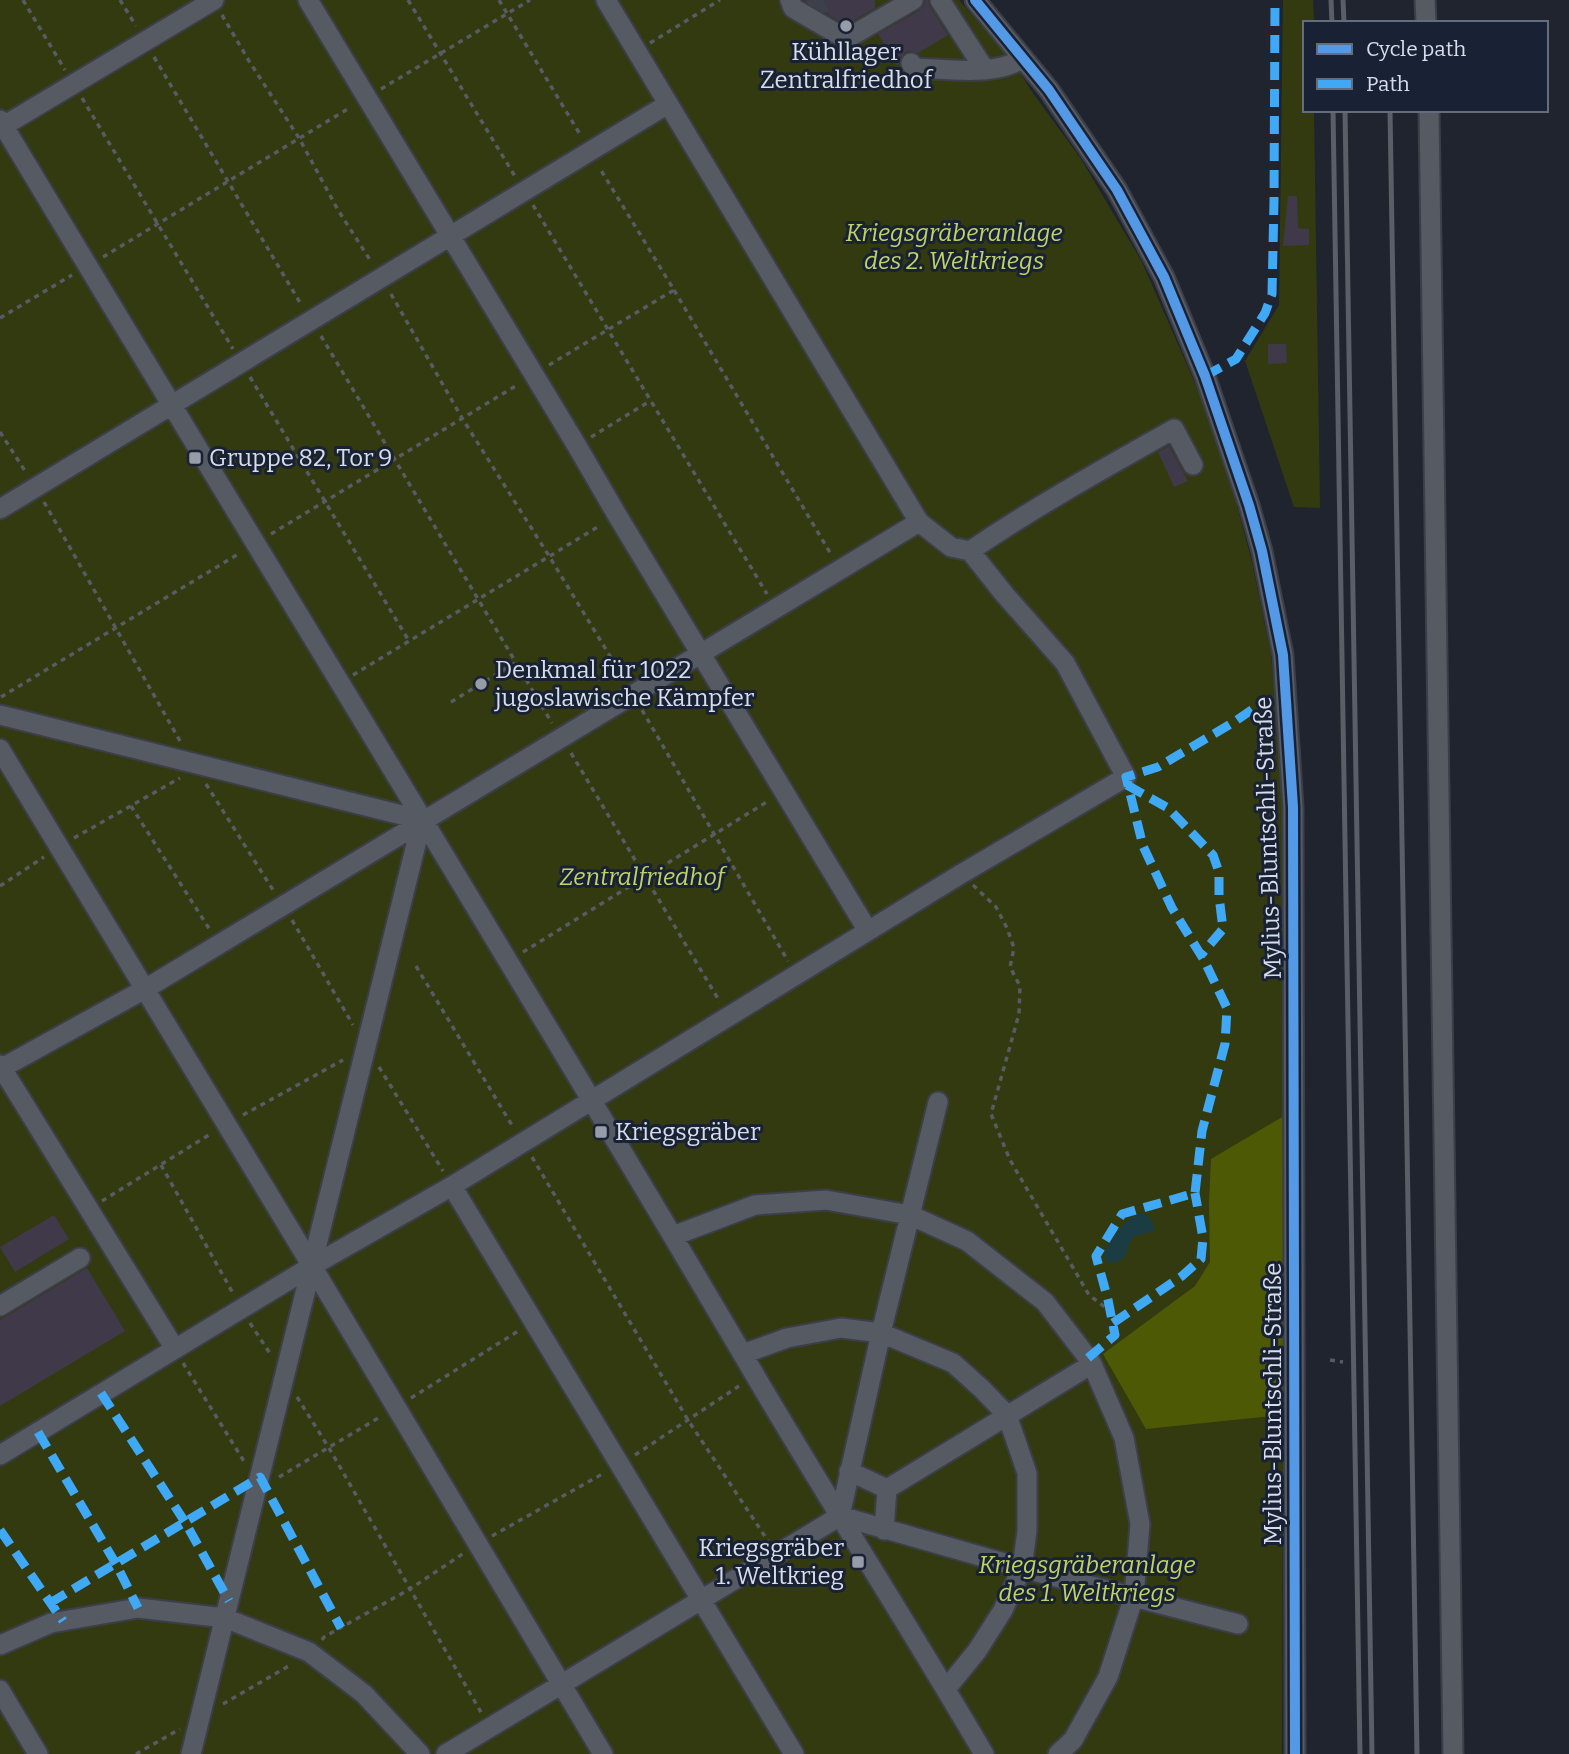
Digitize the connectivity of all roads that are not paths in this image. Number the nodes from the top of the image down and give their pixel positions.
1 (214, 0) edge
2 (308, 0) edge
3 (606, 0) edge
4 (790, 0) edge
5 (913, 0) edge
6 (940, 0) edge
7 (975, 0) edge
8 (1425, 0) edge
9 (1426, 21) edge
10 (1023, 58) junction
11 (911, 63) dead end
12 (985, 70) junction
13 (668, 104) junction
14 (1429, 112) edge
15 (1, 125) edge
16 (450, 237) junction
17 (172, 406) junction
18 (1193, 465) dead end
19 (0, 509) edge
20 (919, 522) junction
21 (970, 551) junction
22 (700, 654) junction
23 (0, 715) edge
24 (0, 750) edge
25 (422, 820) junction
26 (867, 931) junction
27 (145, 989) junction
28 (1, 1066) edge
29 (591, 1099) junction
30 (938, 1102) dead end
31 (452, 1186) junction
32 (910, 1215) junction
33 (673, 1236) junction
34 (80, 1258) dead end
35 (312, 1266) junction
36 (0, 1306) edge
37 (881, 1333) junction
38 (175, 1349) junction
39 (743, 1354) junction
40 (1093, 1364) junction
41 (1007, 1415) junction
42 (0, 1455) edge
43 (849, 1471) junction
44 (887, 1489) junction
45 (840, 1517) junction
46 (884, 1530) junction
47 (1022, 1568) junction
48 (1134, 1596) junction
49 (701, 1600) junction
50 (225, 1618) junction
51 (1238, 1624) dead end
52 (0, 1646) edge
53 (561, 1685) junction
54 (946, 1689) junction
55 (0, 1690) edge
56 (38, 1754) edge
57 (191, 1754) edge
58 (420, 1754) edge
59 (446, 1754) edge
60 (603, 1754) edge
61 (794, 1754) edge
62 (984, 1754) edge
63 (1058, 1754) edge
64 (1294, 1754) edge
65 (1453, 1754) edge

1 - 15 street
2 - 16 street
3 - 13 street
4 - 5 street
6 - 12 street
7 - 10 street, Mylius-Bluntschli-Straße
8 - 9 street
10 - 12 street
10 - 64 street, Mylius-Bluntschli-Straße
11 - 12 street
13 - 16 street
13 - 20 street
14 - 65 street
15 - 17 street
16 - 17 street
16 - 22 street
17 - 19 street
17 - 25 street
18 - 21 street
20 - 21 street
20 - 22 street
21 - 26 street
22 - 25 street
22 - 26 street
23 - 25 street
24 - 27 street
25 - 27 street
25 - 29 street
25 - 35 street
26 - 29 street
27 - 28 street
27 - 35 street
28 - 38 street
29 - 31 street
29 - 33 street
30 - 32 street
31 - 35 street
31 - 49 street
32 - 33 street
32 - 37 street
32 - 40 street
33 - 39 street
34 - 36 street
35 - 38 street
35 - 50 street
35 - 53 street
37 - 39 street
37 - 41 street
37 - 43 street
38 - 42 street
39 - 45 street
40 - 41 street
40 - 48 street
41 - 44 street
41 - 47 street
43 - 44 street
43 - 45 street
44 - 46 street
45 - 46 street
45 - 49 street
45 - 54 street
46 - 47 street
47 - 48 street
47 - 54 street
48 - 51 street
48 - 63 street
49 - 53 street
49 - 61 street
50 - 52 street
50 - 57 street
50 - 58 street
53 - 59 street
53 - 60 street
54 - 62 street
55 - 56 street

